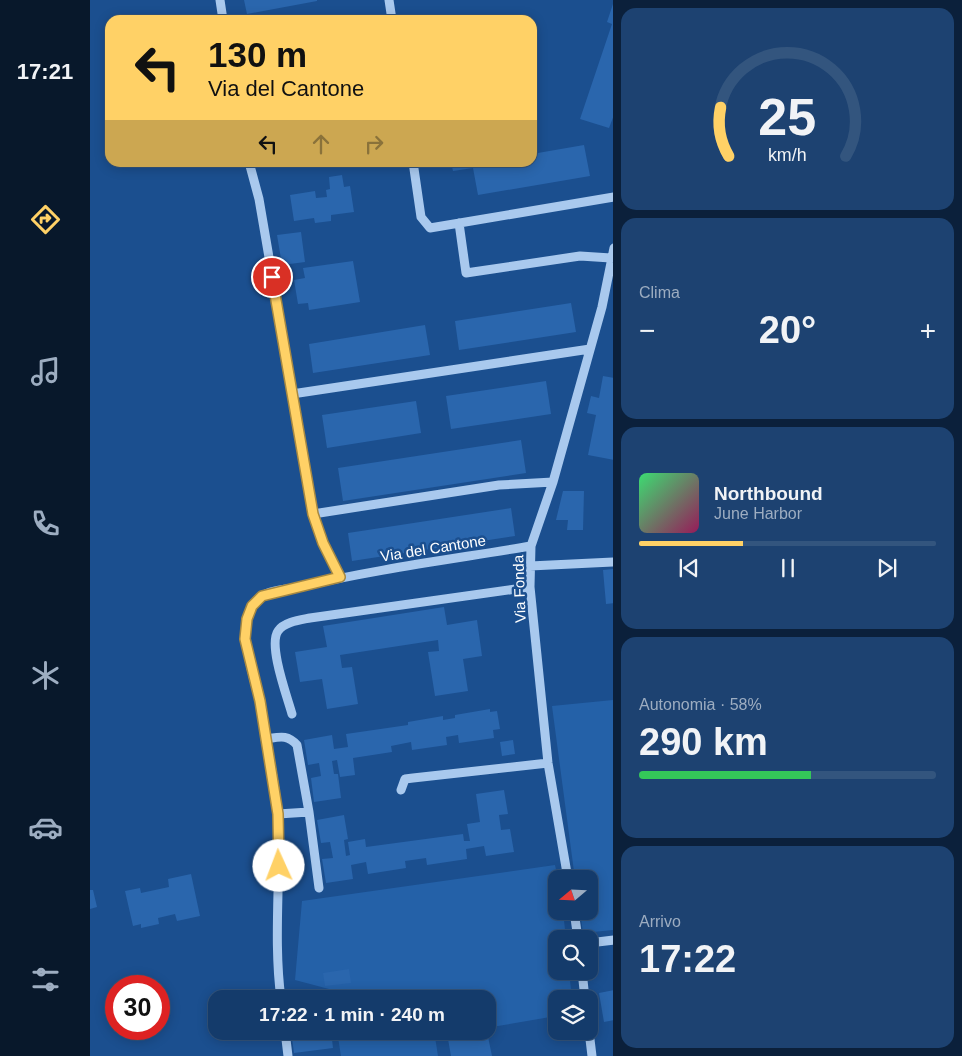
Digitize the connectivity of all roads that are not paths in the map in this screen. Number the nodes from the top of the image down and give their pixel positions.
1 (220, 0) edge
2 (389, 0) edge
3 (222, 15) edge
4 (391, 15) edge
5 (250, 167) edge
6 (414, 167) edge
7 (613, 197) edge
8 (458, 223) junction
9 (613, 248) edge
10 (611, 258) junction
11 (590, 350) junction
12 (292, 394) junction
13 (553, 482) junction
14 (313, 514) junction
15 (531, 546) junction
16 (613, 562) edge
17 (530, 566) junction
18 (340, 577) junction
19 (530, 587) junction
20 (292, 714) dead end
21 (265, 739) junction
22 (548, 763) junction
23 (401, 790) dead end
24 (309, 812) junction
25 (278, 814) junction
26 (566, 870) edge
27 (319, 888) dead end
28 (613, 940) edge
29 (598, 942) edge
30 (280, 990) edge
31 (286, 1040) edge
32 (590, 1040) edge
33 (288, 1056) edge
34 (592, 1056) edge

1 - 3 street
2 - 4 street
5 - 12 street
6 - 8 street
7 - 8 street
8 - 10 street
9 - 10 street, Via Fonda
10 - 11 street, Via Fonda
11 - 12 street
11 - 13 street, Via Fonda
12 - 14 street
13 - 14 street
13 - 15 street, Via Fonda
14 - 18 street
15 - 17 street, Via Fonda
15 - 18 street, Via del Cantone
16 - 17 street
17 - 19 street, Via Fonda
18 - 21 street, Via del Cantone
19 - 20 street
19 - 22 street, Via Fonda
21 - 24 street
21 - 25 street, Via del Cantone
22 - 23 street
22 - 26 street, Via Fonda
24 - 25 street
24 - 27 street
25 - 30 street, Via del Cantone
28 - 29 street
31 - 33 street
32 - 34 street

